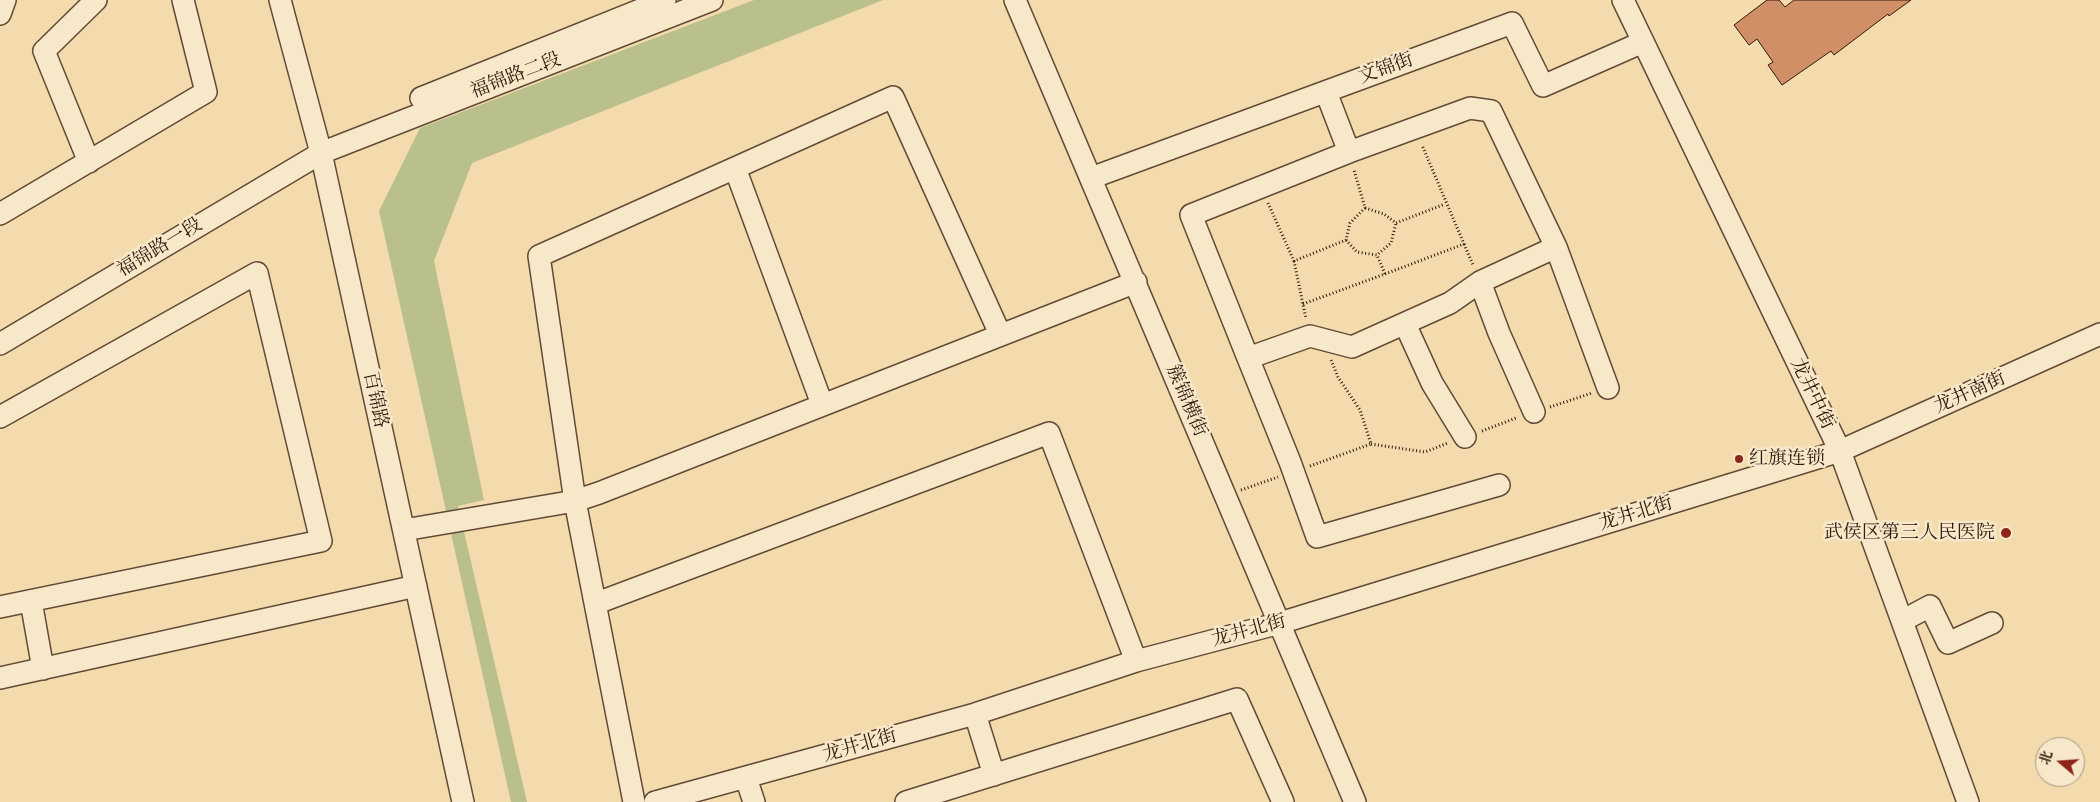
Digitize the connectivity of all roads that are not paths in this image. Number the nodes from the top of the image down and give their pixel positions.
1 (5, 0) edge
2 (96, 0) edge
3 (183, 0) edge
4 (280, 0) edge
5 (665, 0) edge
6 (712, 0) edge
7 (1015, 0) edge
8 (1623, 0) edge
9 (0, 14) edge
10 (1643, 42) junction
11 (1326, 92) junction
12 (319, 146) junction
13 (1349, 152) junction
14 (89, 162) junction
15 (735, 168) junction
16 (1091, 178) junction
17 (0, 214) edge
18 (1556, 247) junction
19 (1136, 282) junction
20 (1480, 282) junction
21 (1405, 324) junction
22 (0, 328) edge
23 (1000, 334) junction
24 (2100, 334) edge
25 (0, 344) edge
26 (1248, 358) junction
27 (1608, 388) dead end
28 (822, 404) junction
29 (1534, 412) dead end
30 (0, 417) edge
31 (1465, 437) dead end
32 (1840, 451) junction
33 (1499, 485) dead end
34 (575, 501) junction
35 (404, 530) junction
36 (416, 586) junction
37 (31, 601) junction
38 (597, 603) junction
39 (0, 607) edge
40 (1902, 621) junction
41 (1280, 623) junction
42 (1992, 623) dead end
43 (1136, 661) junction
44 (43, 668) junction
45 (0, 678) edge
46 (976, 714) junction
47 (994, 775) junction
48 (746, 778) junction
49 (462, 802) edge
50 (634, 802) edge
51 (655, 802) edge
52 (754, 802) edge
53 (906, 802) edge
54 (1283, 802) edge
55 (1355, 802) edge
56 (1968, 802) edge

1 - 9 street
2 - 14 street
3 - 14 street
4 - 12 street, 百锦路
5 - 12 street, 福锦路二段
6 - 12 street, 福锦路二段
7 - 16 street, 簇锦横街
8 - 10 street, 龙井中街
10 - 11 street, 文锦街
10 - 32 street, 龙井中街
11 - 13 street
11 - 16 street, 文锦街
12 - 22 street, 福锦路一段
12 - 25 street, 福锦路一段
12 - 35 street, 百锦路
13 - 18 street
13 - 26 street
14 - 17 street
15 - 23 street
15 - 28 street
15 - 34 street
16 - 19 street, 簇锦横街
18 - 20 street
18 - 27 street
19 - 23 street
19 - 41 street, 簇锦横街
20 - 21 street
20 - 29 street
21 - 26 street
21 - 31 street
23 - 28 street
24 - 32 street, 龙井南街
26 - 33 street
28 - 34 street
30 - 37 street
32 - 40 street, 龙井中街
32 - 41 street, 龙井北街
34 - 35 street
34 - 38 street
35 - 36 street, 百锦路
36 - 44 street
36 - 49 street, 百锦路
37 - 39 street
37 - 44 street
38 - 43 street
38 - 50 street
40 - 42 street
40 - 56 street, 龙井中街
41 - 43 street, 龙井北街
41 - 55 street, 簇锦横街
43 - 46 street, 龙井北街
44 - 45 street
46 - 47 street
46 - 48 street, 龙井北街
47 - 53 street
47 - 54 street
48 - 51 street, 龙井北街
48 - 52 street

